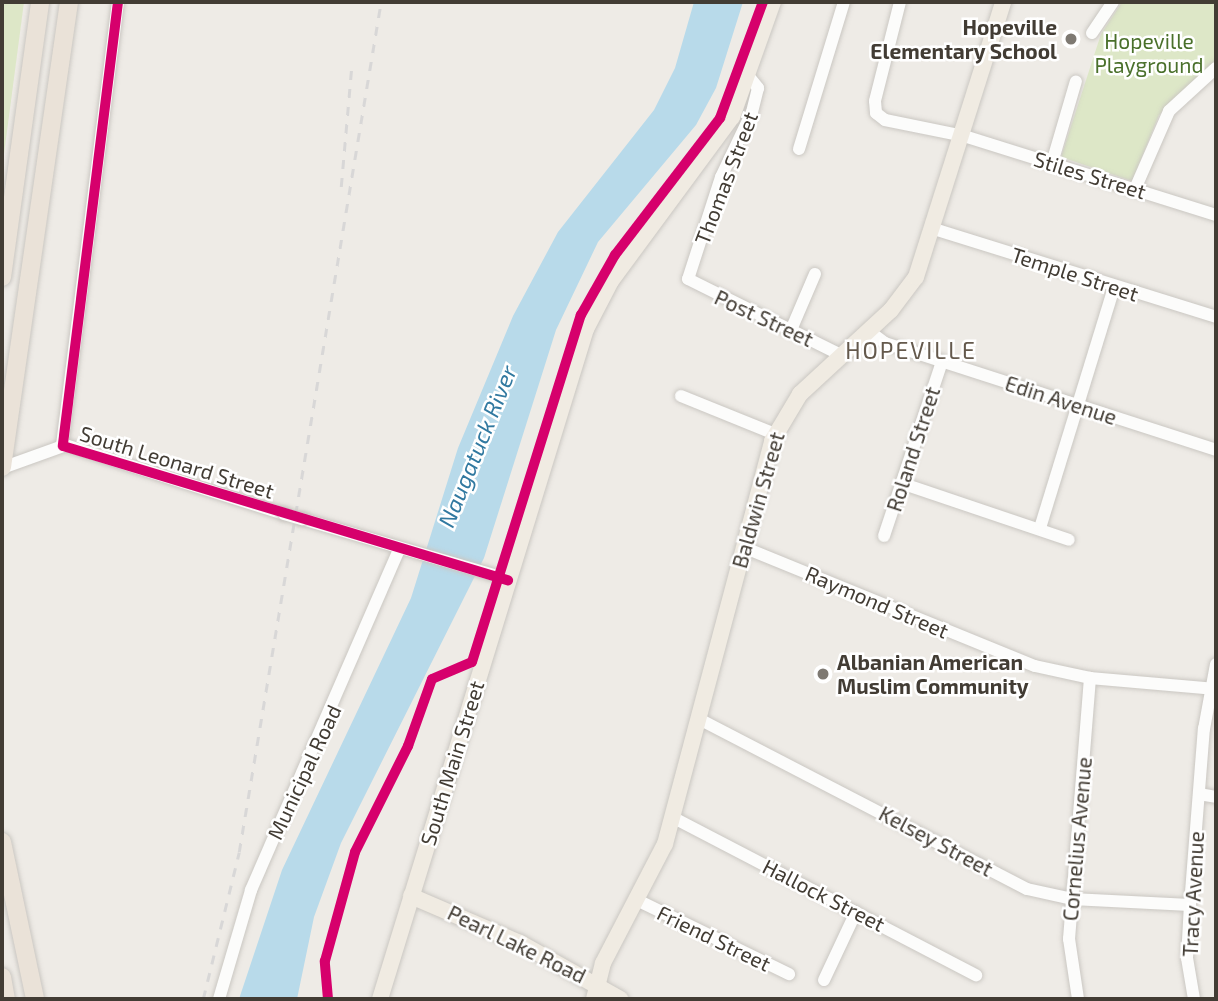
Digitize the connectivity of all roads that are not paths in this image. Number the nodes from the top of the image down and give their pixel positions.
1 (40, 2) edge
2 (69, 2) edge
3 (118, 2) edge
4 (773, 2) edge
5 (844, 2) edge
6 (900, 2) edge
7 (1003, 2) edge
8 (1113, 2) edge
9 (1092, 33) dead end
10 (1216, 68) edge
11 (750, 78) junction
12 (1076, 81) dead end
13 (964, 136) junction
14 (799, 149) dead end
15 (1052, 163) junction
16 (1135, 189) junction
17 (1216, 215) edge
18 (934, 229) junction
19 (815, 274) dead end
20 (2, 277) edge
21 (688, 279) joint
22 (1114, 288) junction
23 (1216, 317) edge
24 (791, 330) junction
25 (869, 331) junction
26 (841, 355) junction
27 (942, 362) junction
28 (681, 396) dead end
29 (1078, 405) junction
30 (775, 434) junction
31 (63, 446) junction
32 (1216, 450) edge
33 (2, 468) edge
34 (901, 483) junction
35 (1040, 528) junction
36 (884, 536) dead end
37 (1069, 540) dead end
38 (743, 547) junction
39 (400, 548) junction
40 (509, 580) junction
41 (1216, 664) edge
42 (1090, 678) junction
43 (1213, 689) edge
44 (699, 719) junction
45 (1199, 794) junction
46 (1216, 797) edge
47 (672, 817) junction
48 (2, 842) edge
49 (411, 896) junction
50 (1072, 899) junction
51 (639, 901) junction
52 (1190, 905) junction
53 (856, 912) junction
54 (789, 974) dead end
55 (976, 975) dead end
56 (2, 976) edge
57 (824, 980) dead end
58 (595, 991) edge
59 (6, 999) edge
60 (35, 999) edge
61 (219, 999) edge
62 (380, 999) edge
63 (621, 999) edge
64 (1078, 999) edge
65 (1194, 999) edge

1 - 20 highway
2 - 33 highway
3 - 31 street, South Leonard Street
4 - 11 main road, South Main Street
5 - 14 street
6 - 13 street, Stiles Street
7 - 13 main road, Baldwin Street
8 - 9 street
10 - 16 street
11 - 21 street, Thomas Street
11 - 40 main road, South Main Street
12 - 15 street
13 - 15 street, Stiles Street
13 - 18 main road, Baldwin Street
15 - 16 street, Stiles Street
16 - 17 street, Stiles Street
18 - 22 street, Temple Street
18 - 25 main road, Baldwin Street
19 - 24 street
21 - 24 street, Post Street
22 - 23 street, Temple Street
22 - 29 street
24 - 26 street, Post Street
25 - 26 main road, Baldwin Street
25 - 27 street, Edin Avenue
26 - 30 main road, Baldwin Street
27 - 29 street, Edin Avenue
27 - 34 street, Roland Street
28 - 30 street
29 - 32 street, Edin Avenue
29 - 35 street
30 - 38 main road, Baldwin Street
31 - 33 street
31 - 39 street, South Leonard Street, bridge
34 - 35 street
34 - 36 street, Roland Street
35 - 37 street
38 - 42 street, Raymond Street
38 - 44 main road, Baldwin Street
39 - 40 street, South Leonard Street
39 - 61 street, Municipal Road
40 - 49 main road, South Main Street
41 - 43 street, Tracy Avenue
42 - 43 street, Raymond Street
42 - 50 street, Cornelius Avenue
43 - 45 street, Tracy Avenue
44 - 47 main road, Baldwin Street
44 - 50 street, Kelsey Street
45 - 46 street
45 - 52 street, Tracy Avenue
47 - 51 main road, Baldwin Street
47 - 53 street, Hallock Street
48 - 60 highway
49 - 58 main road, Pearl Lake Road
49 - 62 main road, South Main Street
50 - 52 street, Kelsey Street
50 - 64 street, Cornelius Avenue
51 - 54 street, Friend Street
51 - 58 main road, Baldwin Street
52 - 65 street, Tracy Avenue
53 - 55 street, Hallock Street
53 - 57 street
56 - 59 highway
58 - 63 main road, Pearl Lake Road

